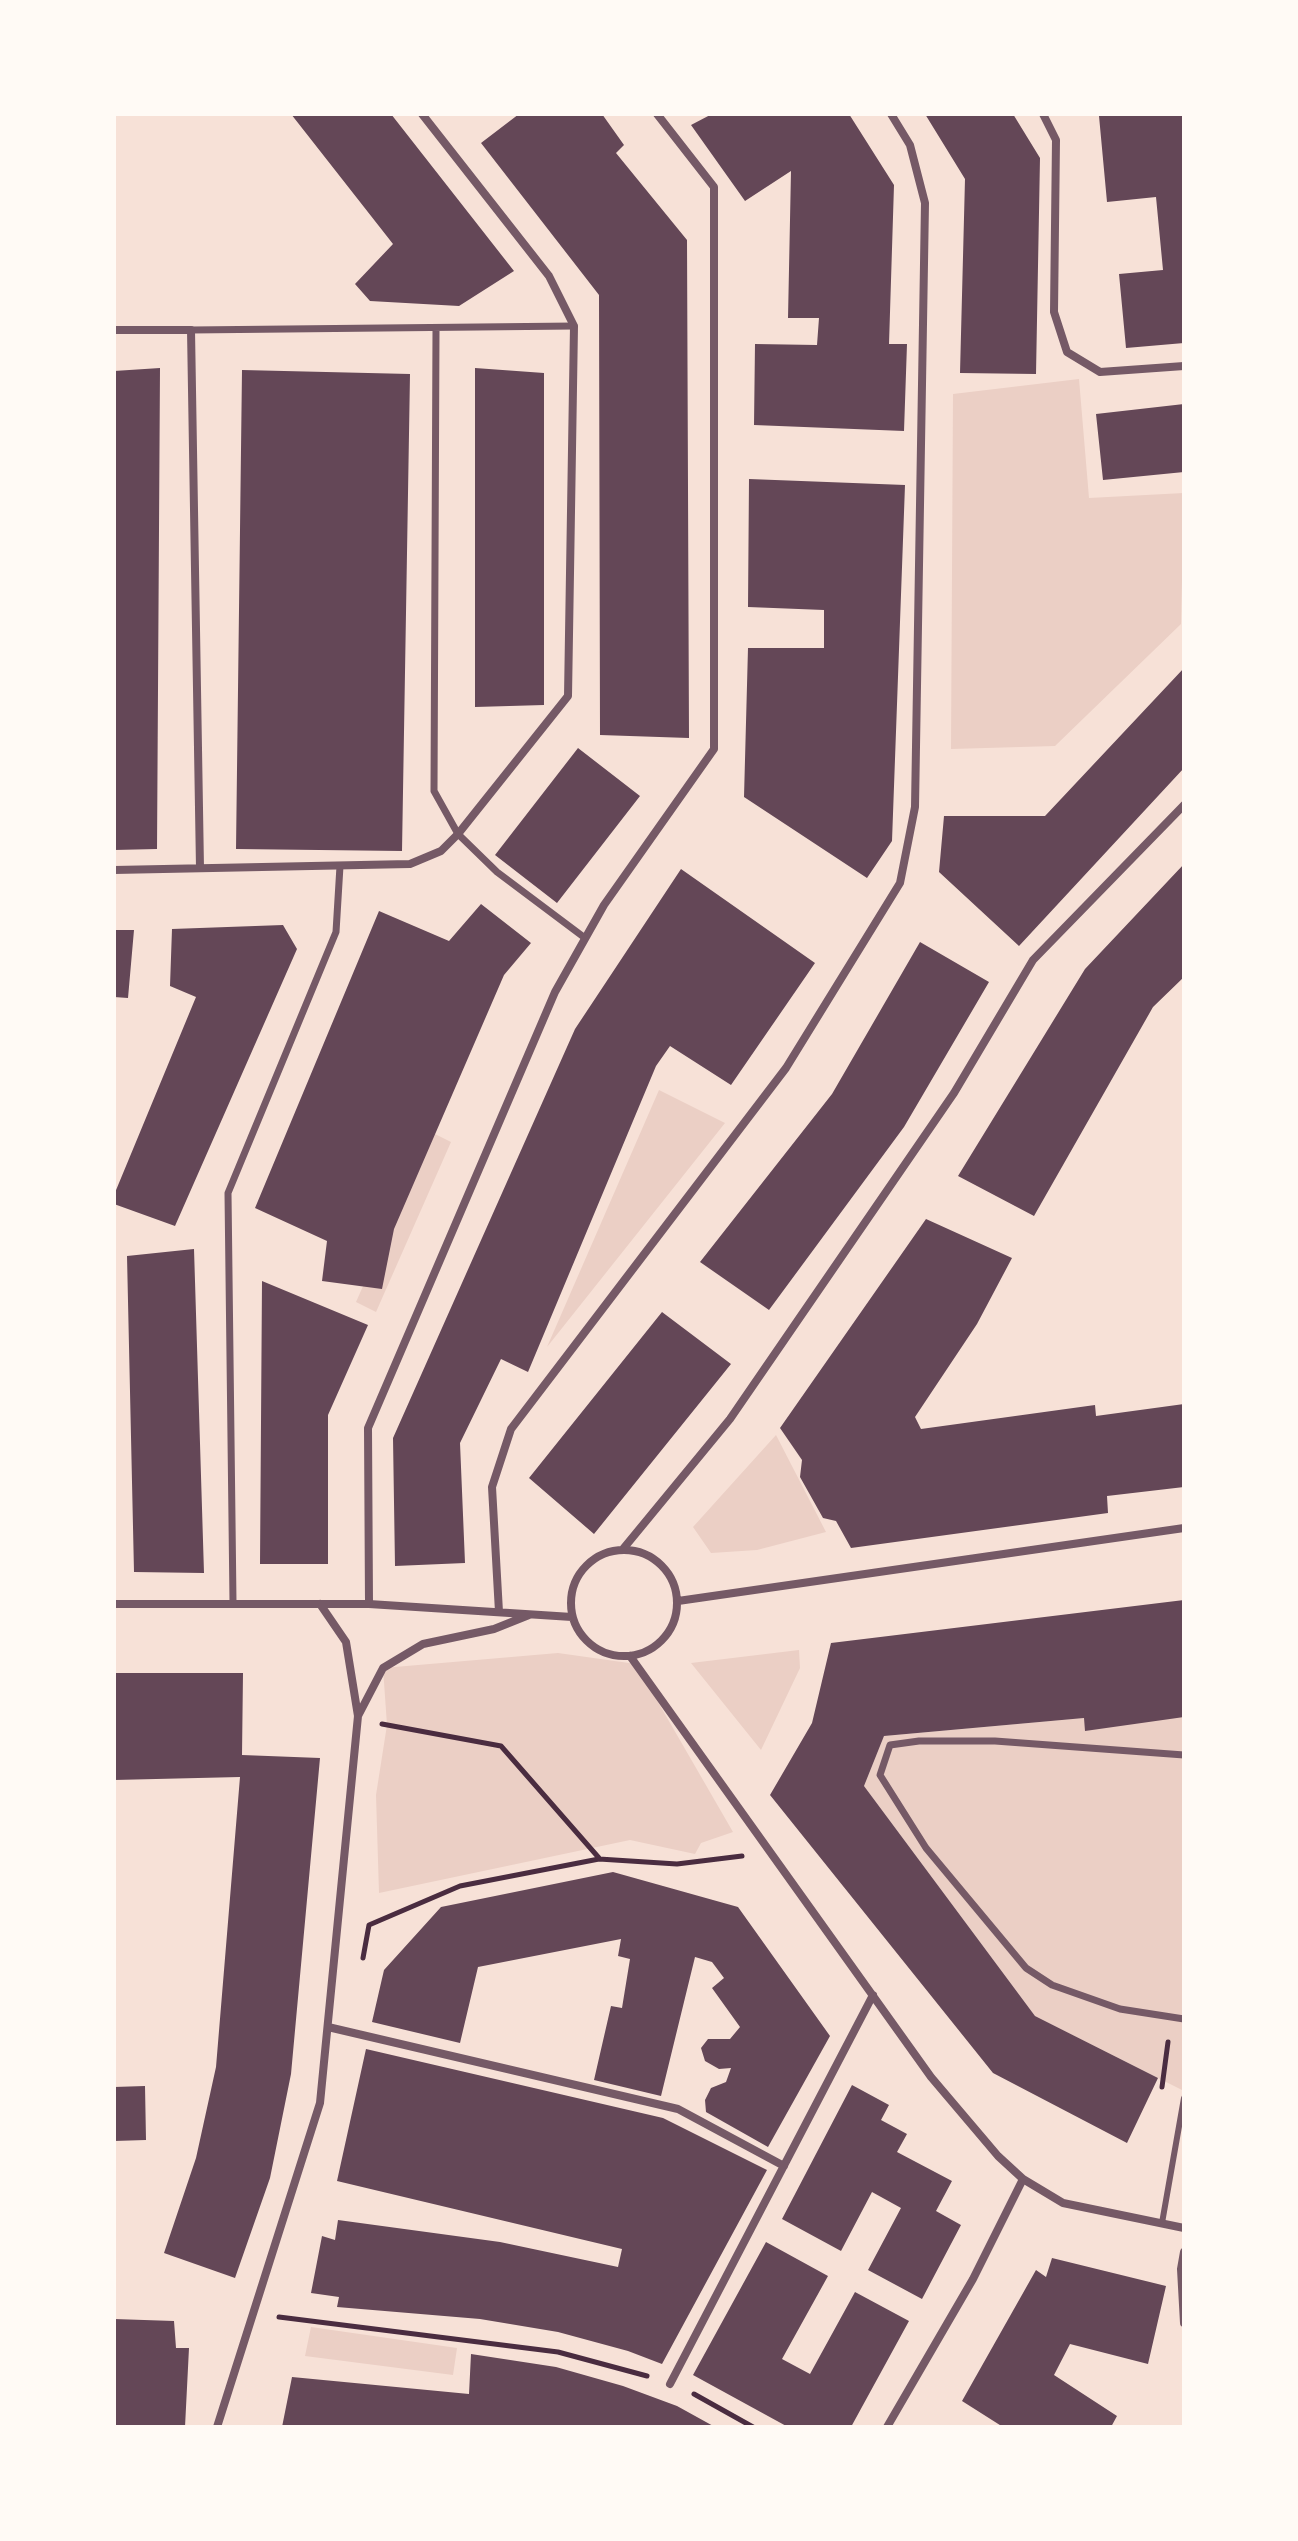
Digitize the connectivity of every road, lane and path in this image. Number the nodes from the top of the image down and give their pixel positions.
1 (422, 114) edge
2 (657, 114) edge
3 (891, 114) edge
4 (1043, 114) edge
5 (574, 326) junction
6 (114, 330) edge
7 (191, 330) junction
8 (436, 330) junction
9 (1184, 366) edge
10 (1184, 805) edge
11 (458, 834) junction
12 (340, 866) junction
13 (200, 868) junction
14 (114, 870) edge
15 (585, 938) junction
16 (1184, 1528) edge
17 (623, 1549) junction
18 (678, 1601) junction
19 (233, 1602) junction
20 (114, 1604) edge
21 (320, 1604) junction
22 (369, 1604) junction
23 (499, 1612) junction
24 (530, 1615) junction
25 (572, 1617) junction
26 (630, 1656) junction
27 (358, 1716) junction
28 (1184, 1755) edge
29 (771, 1853) junction
30 (599, 1859) junction
31 (360, 1971) dead end
32 (873, 1995) junction
33 (1184, 2019) edge
34 (328, 2027) junction
35 (1184, 2098) edge
36 (784, 2166) junction
37 (1023, 2179) junction
38 (1162, 2223) junction
39 (1184, 2226) edge
40 (1184, 2252) edge
41 (254, 2314) junction
42 (1184, 2323) edge
43 (670, 2384) junction
44 (217, 2427) edge
45 (753, 2427) edge
46 (887, 2427) edge

1 - 5 street
2 - 15 street
3 - 23 street
4 - 9 street
5 - 8 street
5 - 11 street
6 - 7 street
7 - 8 street
7 - 13 street
8 - 11 street
10 - 17 street
11 - 12 street
11 - 15 street
12 - 13 street
12 - 19 street
13 - 14 street
15 - 22 street
16 - 18 street
17 - 18 street
17 - 25 street
18 - 26 street
19 - 20 street
19 - 21 street
21 - 22 street
21 - 27 street
22 - 23 street
23 - 24 street
24 - 25 street
24 - 27 street
25 - 26 street
26 - 29 street
27 - 30 path
27 - 34 street
28 - 33 street
29 - 30 path
29 - 32 street
30 - 31 path
32 - 36 street
32 - 37 street
34 - 36 street
34 - 41 street
35 - 38 lane
36 - 43 street
37 - 38 street
37 - 46 street
38 - 39 street
40 - 42 street
41 - 43 path
41 - 44 street
43 - 45 path

